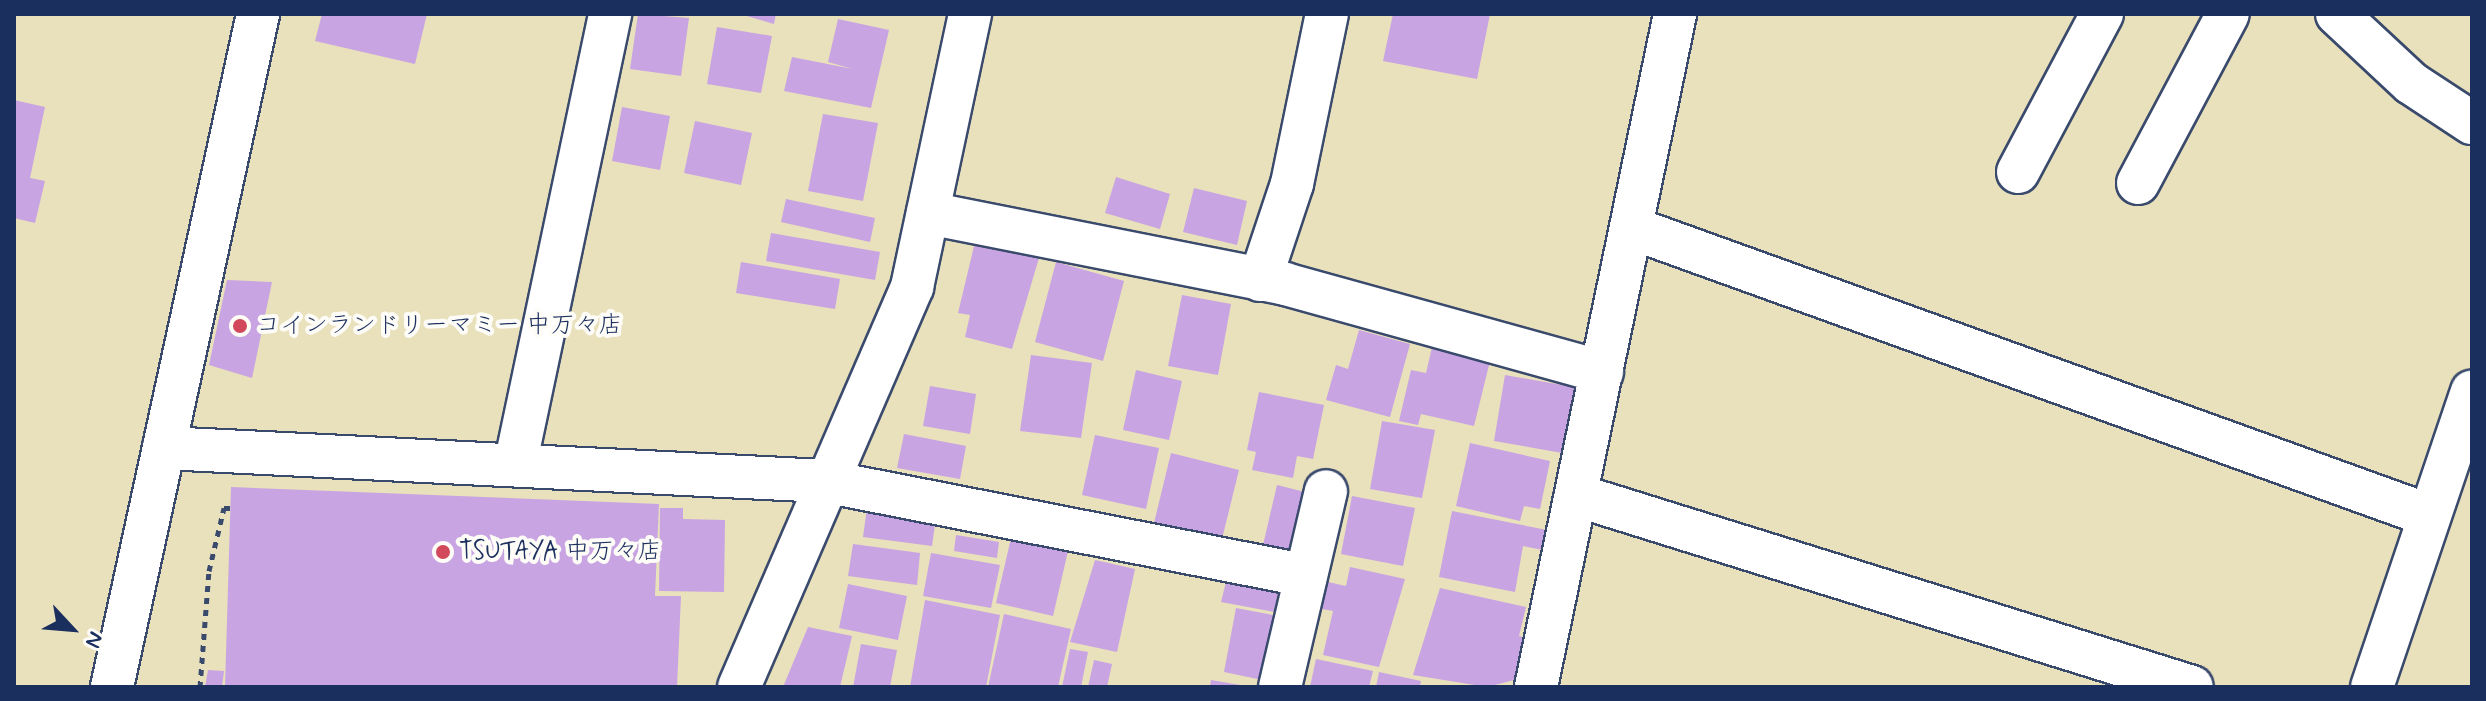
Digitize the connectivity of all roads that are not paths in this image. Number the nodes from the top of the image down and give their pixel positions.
1 (258, 14) edge
2 (610, 14) edge
3 (970, 14) edge
4 (1327, 14) edge
5 (1675, 14) edge
6 (2102, 14) edge
7 (2228, 14) edge
8 (2337, 14) edge
9 (2472, 123) edge
10 (2018, 172) dead end
11 (2138, 183) dead end
12 (928, 213) junction
13 (1632, 228) junction
14 (1260, 280) junction
15 (1602, 372) junction
16 (2472, 391) edge
17 (164, 448) junction
18 (516, 461) junction
19 (824, 481) junction
20 (1326, 491) dead end
21 (1576, 495) junction
22 (2428, 515) junction
23 (1306, 576) junction
24 (112, 687) edge
25 (739, 687) edge
26 (1280, 687) edge
27 (1536, 687) edge
28 (2192, 687) edge
29 (2372, 687) edge

1 - 17 street
2 - 18 street
3 - 12 street
4 - 14 street
5 - 13 street
6 - 10 street
7 - 11 street
8 - 9 street
12 - 14 street
12 - 19 street
13 - 15 street
13 - 22 street
14 - 15 street
15 - 21 street
16 - 22 street
17 - 18 street
17 - 24 street
18 - 19 street
19 - 23 street
19 - 25 street
20 - 23 street
21 - 27 street
21 - 28 street
22 - 29 street
23 - 26 street

